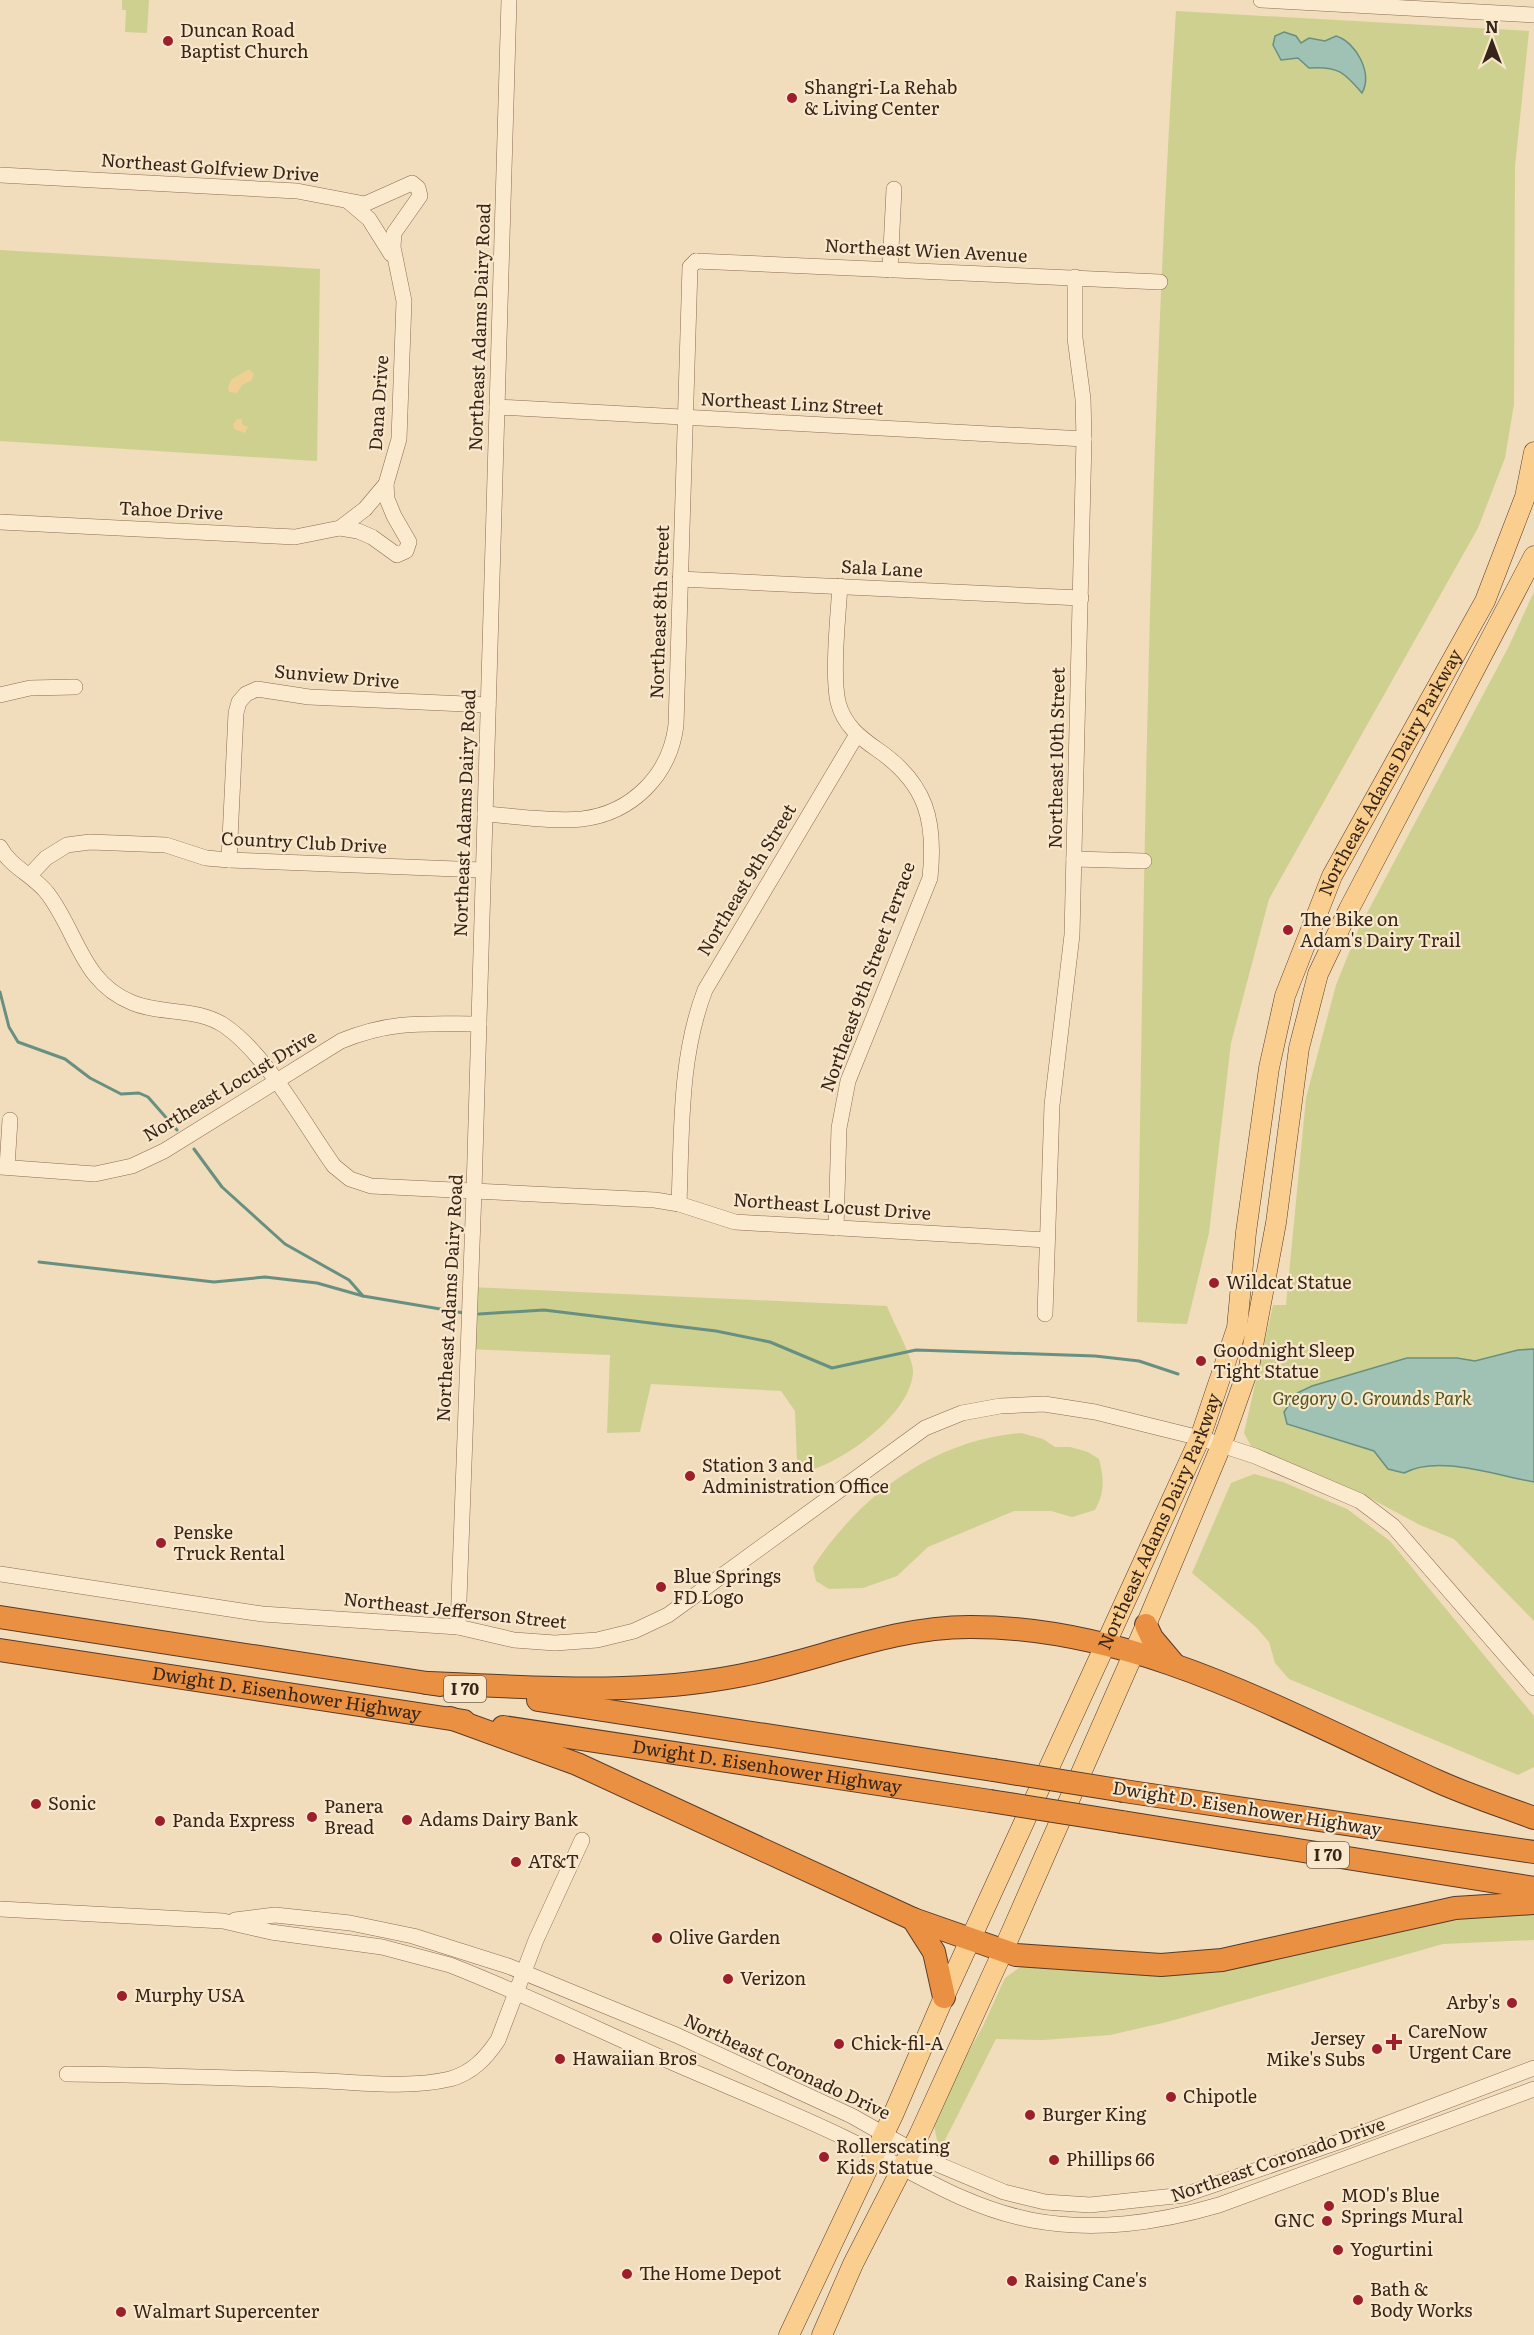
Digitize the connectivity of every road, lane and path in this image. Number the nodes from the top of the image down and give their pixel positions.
1 (509, 0) edge
2 (1261, 0) edge
3 (1534, 15) edge
4 (0, 175) edge
5 (412, 183) joint
6 (894, 189) dead end
7 (349, 202) junction
8 (695, 258) joint
9 (395, 265) junction
10 (890, 270) junction
11 (1075, 278) junction
12 (1160, 282) dead end
13 (497, 408) junction
14 (685, 418) junction
15 (1084, 439) junction
16 (1534, 452) edge
17 (386, 484) junction
18 (0, 522) edge
19 (340, 528) junction
20 (1534, 556) edge
21 (680, 579) junction
22 (840, 586) junction
23 (1081, 598) junction
24 (75, 687) dead end
25 (0, 695) edge
26 (488, 705) junction
27 (856, 736) junction
28 (485, 814) junction
29 (0, 848) edge
30 (1074, 859) junction
31 (229, 860) junction
32 (1144, 861) dead end
33 (482, 870) junction
34 (30, 875) junction
35 (478, 1024) junction
36 (275, 1081) junction
37 (10, 1120) dead end
38 (3, 1167) edge
39 (474, 1191) junction
40 (679, 1204) junction
41 (836, 1228) junction
42 (1047, 1240) junction
43 (1045, 1314) dead end
44 (1200, 1438) junction
45 (1221, 1446) junction
46 (0, 1574) edge
47 (0, 1617) edge
48 (1146, 1625) junction
49 (458, 1627) junction
50 (1105, 1645) junction
51 (0, 1650) edge
52 (1134, 1653) junction
53 (1173, 1663) junction
54 (427, 1683) junction
55 (1534, 1688) edge
56 (450, 1718) junction
57 (1534, 1818) edge
58 (582, 1840) dead end
59 (1534, 1852) edge
60 (1534, 1888) edge
61 (1534, 1904) edge
62 (0, 1909) edge
63 (913, 1919) junction
64 (223, 1921) junction
65 (971, 1941) junction
66 (1003, 1951) junction
67 (525, 1972) junction
68 (516, 1993) junction
69 (944, 1997) junction
70 (1534, 2068) edge
71 (66, 2074) dead end
72 (1534, 2089) edge
73 (884, 2134) junction
74 (912, 2150) junction
75 (875, 2153) junction
76 (902, 2169) junction
77 (789, 2335) edge
78 (822, 2335) edge

1 - 13 street, Northeast Adams Dairy Road
2 - 3 street
4 - 7 street, Northeast Golfview Drive
5 - 7 street, Northeast Golfview Drive
5 - 9 street, Dana Drive
6 - 10 street
7 - 9 street, Dana Drive
8 - 10 street, Northeast Wien Avenue
8 - 14 street, Northeast 8th Street
9 - 17 street, Dana Drive
10 - 11 street, Northeast Wien Avenue
11 - 12 street, Northeast Wien Avenue
11 - 15 street, Northeast 10th Street
13 - 14 street, Northeast Linz Street
13 - 26 street, Northeast Adams Dairy Road
14 - 15 street, Northeast Linz Street
14 - 21 street, Northeast 8th Street
15 - 23 street, Northeast 10th Street
16 - 44 main road, Northeast Adams Dairy Parkway
17 - 19 street, Tahoe Drive
17 - 19 street, Tahoe Drive
18 - 19 street, Tahoe Drive
20 - 45 main road, Northeast Adams Dairy Parkway
21 - 22 street, Sala Lane
21 - 28 street, Northeast 8th Street
22 - 23 street, Sala Lane
22 - 27 street
23 - 30 street, Northeast 10th Street
24 - 25 street
26 - 28 street, Northeast Adams Dairy Road
26 - 31 street, Sunview Drive
27 - 40 street, Northeast 9th Street
27 - 41 street, Northeast 9th Street Terrace
28 - 33 street, Northeast Adams Dairy Road
29 - 34 street, Northeast Locust Drive
30 - 32 street
30 - 42 street, Northeast 10th Street
31 - 33 street, Country Club Drive
31 - 34 street, Country Club Drive
33 - 35 street, Northeast Adams Dairy Road
34 - 36 street, Northeast Locust Drive
35 - 36 street, Northeast Locust Drive
35 - 39 street, Northeast Adams Dairy Road
36 - 38 street, Northeast Locust Drive
36 - 39 street, Northeast Locust Drive
37 - 38 street
39 - 40 street, Northeast Locust Drive
39 - 49 street, Northeast Adams Dairy Road
40 - 41 street, Northeast Locust Drive
41 - 42 street, Northeast Locust Drive
42 - 43 street, Northeast 10th Street
44 - 45 street, Northeast Jefferson Street
44 - 49 street, Northeast Jefferson Street
44 - 50 main road, Northeast Adams Dairy Parkway
45 - 48 main road, Northeast Adams Dairy Parkway
45 - 55 street, Northeast Jefferson Street
46 - 49 street, Northeast Jefferson Street
47 - 54 highway, Dwight D. Eisenhower Highway / I 70
48 - 52 main road, Northeast Adams Dairy Parkway
48 - 53 highway
50 - 52 highway
50 - 54 highway
50 - 65 main road, Northeast Adams Dairy Parkway
51 - 56 highway, Dwight D. Eisenhower Highway / I 70
52 - 53 highway
52 - 66 main road, Northeast Adams Dairy Parkway
53 - 57 highway
54 - 59 highway, Dwight D. Eisenhower Highway / I 70, bridge
56 - 60 highway, Dwight D. Eisenhower Highway / I 70, bridge
56 - 63 highway
58 - 67 street
61 - 66 highway
62 - 64 street, Northeast Coronado Drive
63 - 65 highway
63 - 69 highway
64 - 67 street, Northeast Coronado Drive
64 - 68 street, Northeast Coronado Drive
65 - 66 highway
65 - 69 main road, Northeast Adams Dairy Parkway
66 - 74 main road, Northeast Adams Dairy Parkway
67 - 68 street
67 - 73 street, Northeast Coronado Drive
68 - 71 street
68 - 75 street, Northeast Coronado Drive
69 - 73 main road, Northeast Adams Dairy Parkway
70 - 74 street, Northeast Coronado Drive
72 - 76 street, Northeast Coronado Drive
73 - 74 street, Northeast Coronado Drive
73 - 75 main road, Northeast Adams Dairy Parkway
74 - 76 main road, Northeast Adams Dairy Parkway
75 - 76 street, Northeast Coronado Drive
75 - 77 main road, Northeast Adams Dairy Parkway
76 - 78 main road, Northeast Adams Dairy Parkway

